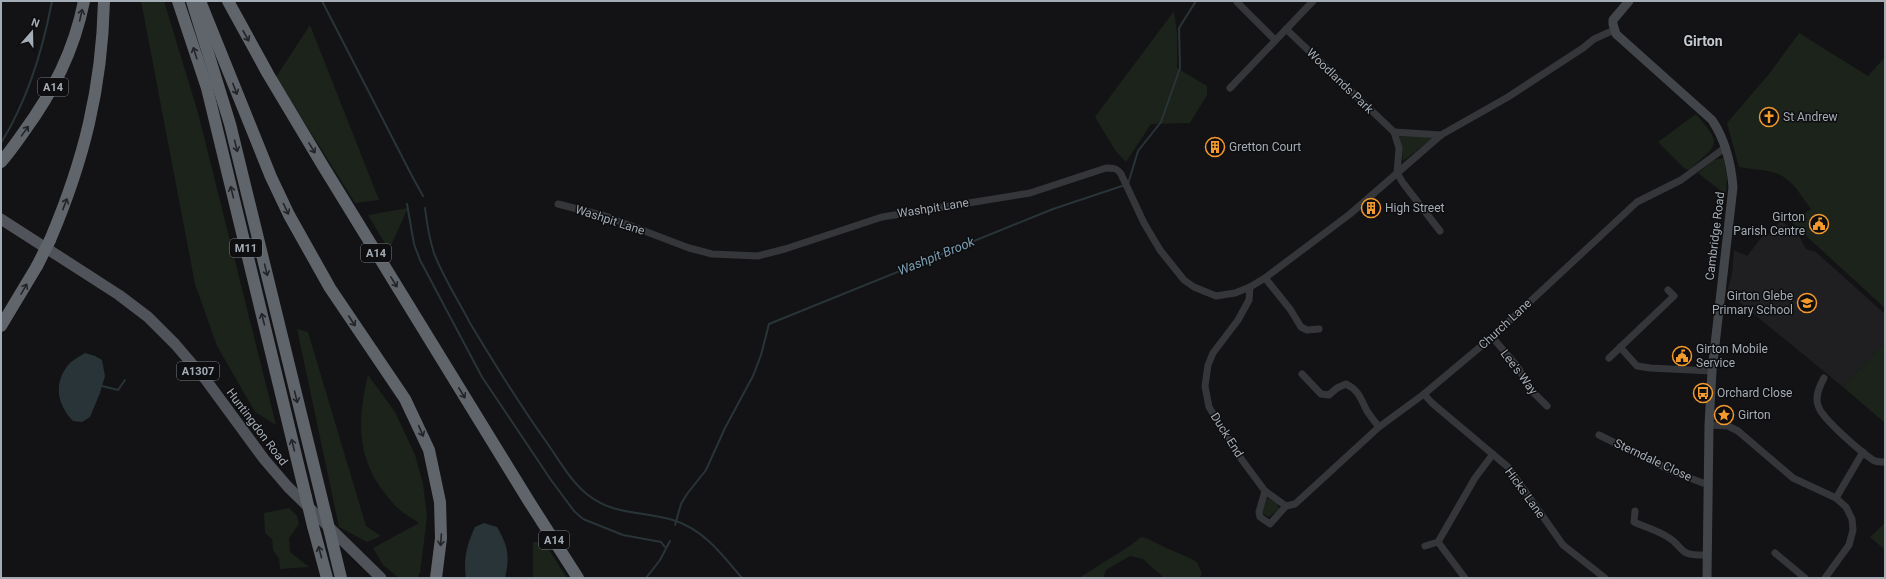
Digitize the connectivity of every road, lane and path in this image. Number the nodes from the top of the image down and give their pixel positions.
1 (84, 1) edge
2 (104, 1) edge
3 (178, 1) edge
4 (192, 1) edge
5 (200, 1) edge
6 (228, 1) edge
7 (1312, 1) edge
8 (1629, 1) edge
9 (1238, 2) edge
10 (1231, 8) dead end
11 (1286, 30) junction
12 (1614, 30) junction
13 (1275, 40) junction
14 (1230, 88) dead end
15 (1394, 132) junction
16 (1441, 135) junction
17 (1726, 147) junction
18 (1, 162) edge
19 (1397, 174) junction
20 (558, 204) dead end
21 (1, 219) edge
22 (1, 226) edge
23 (12, 227) junction
24 (1440, 231) dead end
25 (1265, 278) junction
26 (1250, 287) junction
27 (1668, 290) dead end
28 (1, 326) edge
29 (1319, 329) dead end
30 (1492, 337) junction
31 (1620, 347) junction
32 (1609, 358) dead end
33 (1712, 371) junction
34 (1302, 374) dead end
35 (1824, 378) dead end
36 (1424, 394) junction
37 (1547, 406) dead end
38 (1709, 425) junction
39 (1379, 427) junction
40 (1599, 435) dead end
41 (1863, 452) junction
42 (1493, 454) junction
43 (1885, 462) edge
44 (1708, 483) junction
45 (1265, 491) junction
46 (1836, 498) junction
47 (1286, 506) junction
48 (1635, 511) dead end
49 (1438, 542) junction
50 (1425, 546) dead end
51 (1776, 553) dead end
52 (1707, 555) junction
53 (327, 578) edge
54 (341, 578) edge
55 (381, 578) edge
56 (436, 578) edge
57 (578, 578) edge
58 (1465, 578) edge
59 (1605, 578) edge
60 (1707, 578) edge
61 (1805, 578) edge
62 (1825, 578) edge

18 -> 1 highway, A14
28 -> 2 highway, bridge
53 -> 3 highway, M11, bridge
4 -> 54 highway, M11, bridge
5 -> 56 highway
6 -> 57 highway, A14
7 - 11 street
8 - 12 street
9 - 10 street
9 - 13 street
11 - 13 street
11 - 15 street, Woodlands Park
12 - 16 street
12 - 17 street, Cambridge Road
13 - 14 street
15 - 16 street
15 - 19 street
16 - 19 street
17 - 30 street, Church Lane
17 - 33 street, Cambridge Road
19 - 24 street
19 - 25 street
20 - 26 street, Washpit Lane
21 - 23 main road, Huntingdon Road / A1307
22 - 23 main road, Huntingdon Road / A1307
23 - 55 main road, Huntingdon Road / A1307
25 - 26 street
25 - 29 street
26 - 45 street, Duck End
27 - 31 street
30 - 36 street, Church Lane
30 - 37 street, Lee's Way
31 - 32 street
31 - 33 street
33 - 38 street, Cambridge Road
34 - 39 street
35 - 41 street
36 - 39 street, Church Lane
36 - 42 street, Hicks Lane
38 - 44 street, Cambridge Road
38 - 46 street
39 - 47 street, Church Lane
40 - 44 street, Sterndale Close
41 - 43 street
41 - 46 street
42 - 49 street
42 - 59 street, Hicks Lane
44 - 52 street, Cambridge Road
45 - 47 street, Duck End
45 - 47 street, Church Lane
46 - 62 street
48 - 52 street
49 - 50 street
49 - 58 street
51 - 61 street
52 - 60 street, Cambridge Road

